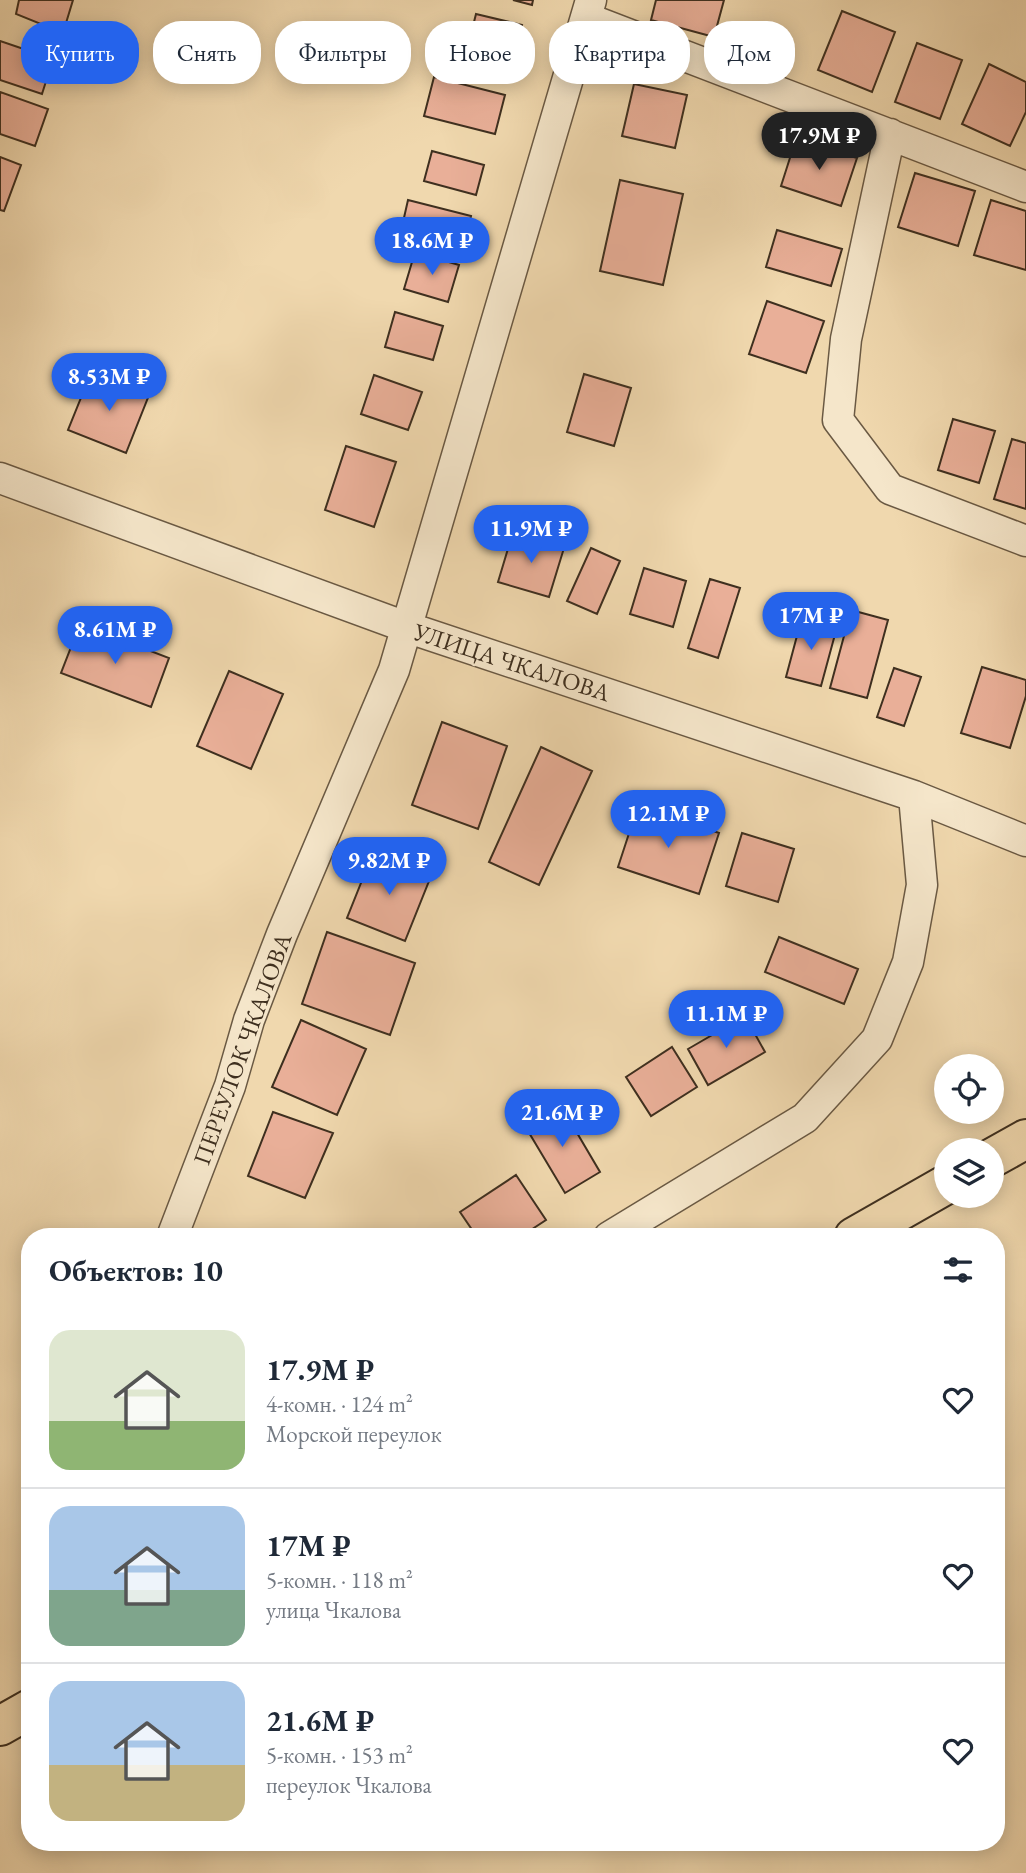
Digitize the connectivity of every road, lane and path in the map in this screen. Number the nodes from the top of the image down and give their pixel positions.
1 (589, 9) edge
2 (890, 134) junction
3 (1026, 187) edge
4 (0, 478) edge
5 (1026, 541) edge
6 (406, 627) junction
7 (914, 796) junction
8 (1026, 841) edge
9 (1026, 1139) edge
10 (1004, 1151) edge
11 (934, 1191) edge
12 (176, 1228) edge
13 (624, 1228) edge
14 (870, 1228) edge
15 (21, 1714) edge
16 (0, 1726) edge

1 - 2 street
1 - 6 street, ПЕРЕУЛОК ЧКАЛОВА
2 - 3 street
2 - 5 street
4 - 6 street, УЛИЦА ЧКАЛОВА
6 - 7 street, УЛИЦА ЧКАЛОВА
6 - 12 street, ПЕРЕУЛОК ЧКАЛОВА
7 - 8 street, УЛИЦА ЧКАЛОВА
7 - 13 street
9 - 10 main road
11 - 14 main road
15 - 16 main road

